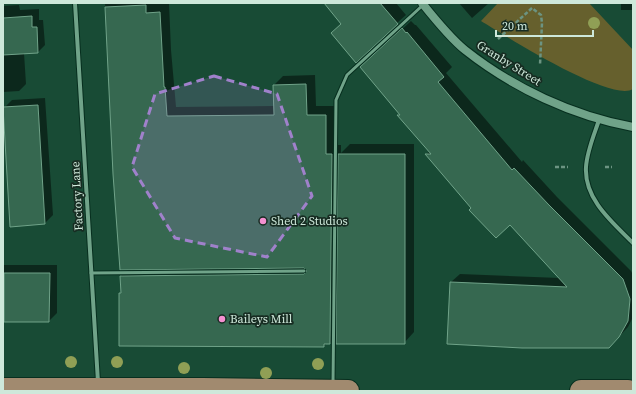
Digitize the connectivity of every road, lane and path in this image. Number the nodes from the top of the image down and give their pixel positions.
1 (75, 3) edge
2 (422, 4) edge
3 (498, 38) dead end
4 (540, 65) dead end
5 (599, 120) junction
6 (633, 127) edge
7 (633, 242) edge
8 (304, 271) dead end
9 (92, 273) junction
10 (98, 389) junction
11 (8, 390) edge
12 (203, 390) edge
13 (333, 391) edge
14 (348, 391) edge
15 (581, 391) edge
16 (628, 391) edge

1 - 9 street, Factory Lane
2 - 5 street, Granby Street
2 - 13 lane
3 - 4 path
5 - 6 street, Granby Street
5 - 7 street
8 - 9 lane
9 - 10 street, Factory Lane
10 - 11 main road
10 - 12 main road
12 - 13 main road
13 - 14 main road
15 - 16 main road

